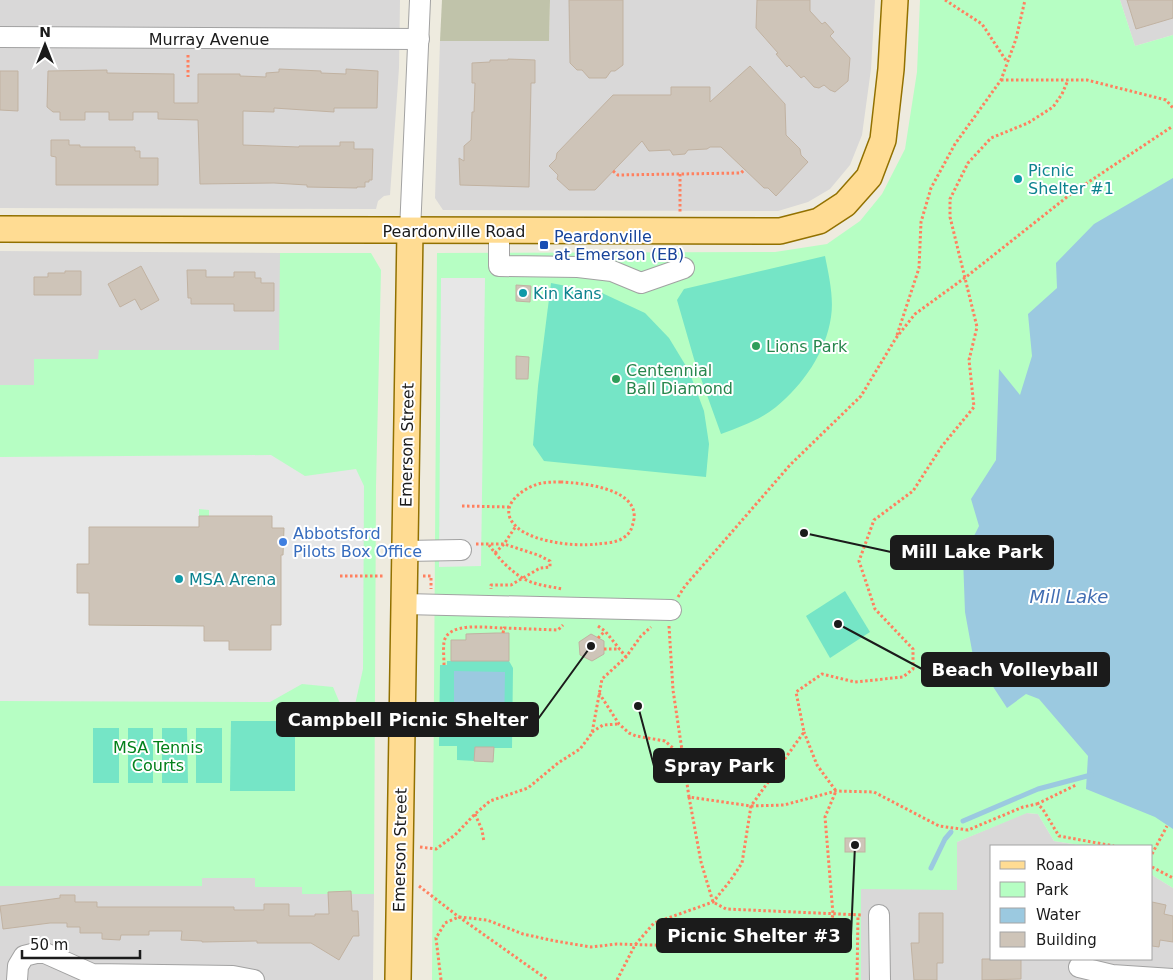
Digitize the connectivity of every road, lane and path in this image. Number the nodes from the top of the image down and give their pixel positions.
1 (420, 0) edge
2 (895, 0) edge
3 (946, 0) edge
4 (1025, 0) edge
5 (0, 37) edge
6 (188, 39) junction
7 (419, 39) junction
8 (1007, 63) junction
9 (188, 77) dead end
10 (1001, 80) junction
11 (1068, 80) junction
12 (1173, 108) edge
13 (1173, 126) edge
14 (745, 169) dead end
15 (614, 171) dead end
16 (680, 174) junction
17 (680, 212) dead end
18 (0, 229) edge
19 (410, 231) junction
20 (499, 231) junction
21 (684, 268) dead end
22 (966, 277) junction
23 (896, 338) junction
24 (462, 506) dead end
25 (509, 507) junction
26 (516, 526) junction
27 (488, 544) junction
28 (504, 544) junction
29 (465, 547) joint
30 (405, 551) junction
31 (495, 553) junction
32 (340, 576) dead end
33 (369, 576) dead end
34 (563, 589) dead end
35 (404, 604) junction
36 (575, 608) junction
37 (671, 610) junction
38 (504, 628) dead end
39 (605, 631) junction
40 (598, 638) dead end
41 (620, 649) junction
42 (604, 650) dead end
43 (626, 657) junction
44 (444, 665) dead end
45 (598, 693) junction
46 (619, 724) junction
47 (804, 732) junction
48 (592, 733) junction
49 (683, 757) junction
50 (1076, 785) dead end
51 (836, 790) junction
52 (689, 796) junction
53 (1037, 804) junction
54 (751, 806) junction
55 (475, 814) junction
56 (1167, 826) dead end
57 (484, 842) dead end
58 (1108, 845) edge
59 (1153, 852) edge
60 (400, 857) junction
61 (1153, 868) edge
62 (1173, 878) edge
63 (713, 902) junction
64 (833, 914) junction
65 (852, 914) dead end
66 (858, 915) dead end
67 (880, 915) dead end
68 (460, 918) junction
69 (635, 945) junction
70 (1079, 967) dead end
71 (86, 977) edge
72 (1173, 979) edge
73 (17, 980) edge
74 (254, 980) edge
75 (398, 980) edge
76 (441, 980) edge
77 (548, 980) edge
78 (618, 980) edge
79 (858, 980) edge
80 (880, 980) edge

1 - 7 street, Emerson Street
2 - 20 main road, Peardonville Road
3 - 8 path
4 - 8 path
5 - 6 street, Murray Avenue
6 - 7 street, Murray Avenue
6 - 9 path
7 - 19 street, Emerson Street
8 - 10 path
10 - 11 path
10 - 23 path
11 - 12 path
11 - 22 path
13 - 22 path
14 - 16 path
15 - 16 path
16 - 17 path
18 - 19 main road, Peardonville Road
19 - 20 main road, Peardonville Road
19 - 30 main road, Emerson Street
20 - 21 street
22 - 23 path
22 - 47 path
23 - 37 path
24 - 25 path
25 - 26 path
25 - 26 path
26 - 28 path
27 - 28 path
27 - 29 path
27 - 31 path
28 - 31 path
29 - 30 street
30 - 35 main road, Emerson Street
31 - 34 path
32 - 33 path
35 - 36 street
35 - 60 main road, Emerson Street
36 - 37 street
36 - 39 path
37 - 43 path
37 - 49 path
38 - 44 path
39 - 40 path
39 - 41 path
41 - 42 path
41 - 43 path
43 - 45 path
45 - 46 path
45 - 48 path
46 - 48 path
46 - 49 path
47 - 51 path
47 - 54 path
48 - 55 path
49 - 52 path
50 - 53 path
51 - 53 path
51 - 54 path
51 - 64 path
52 - 54 path
52 - 63 path
53 - 58 path
54 - 63 path
55 - 57 path
55 - 60 path
56 - 59 path
60 - 68 path
60 - 75 main road, Emerson Street
61 - 62 path
63 - 64 path
63 - 69 path
64 - 65 path
64 - 69 path
66 - 79 path
67 - 80 street
68 - 69 path
68 - 76 path
68 - 77 path
69 - 78 path
70 - 72 street
71 - 73 street
71 - 74 street

